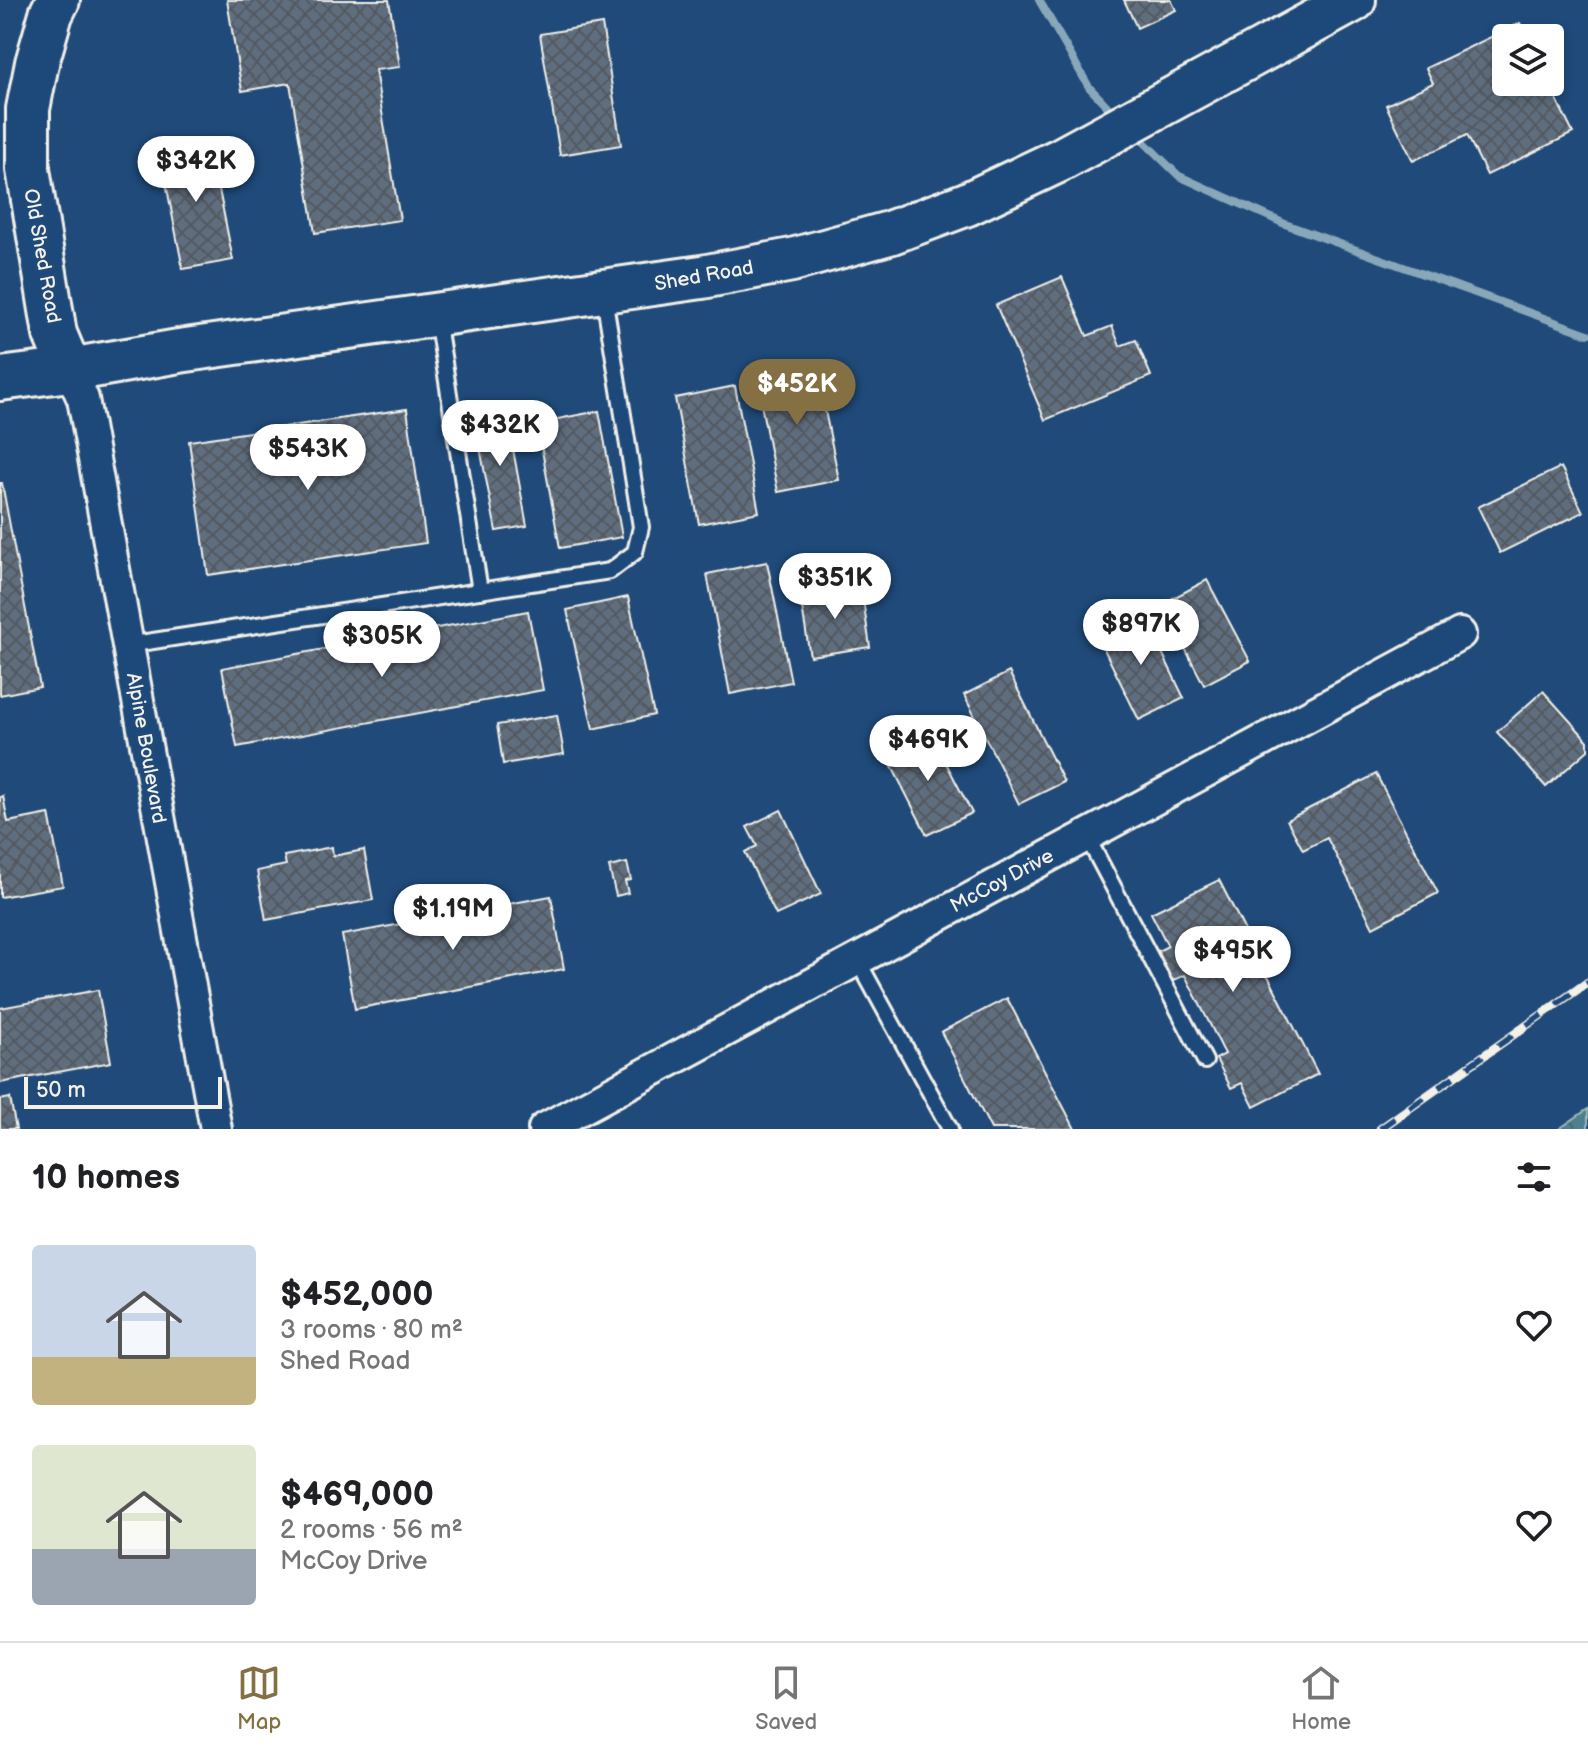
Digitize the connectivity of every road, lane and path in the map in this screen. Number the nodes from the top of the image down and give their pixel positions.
1 (58, 0) edge
2 (1354, 0) edge
3 (603, 292) junction
4 (437, 315) junction
5 (70, 370) junction
6 (0, 379) edge
7 (480, 591) junction
8 (1460, 634) dead end
9 (127, 645) junction
10 (1086, 835) junction
11 (857, 959) junction
12 (1205, 1061) dead end
13 (216, 1129) edge
14 (544, 1129) edge
15 (950, 1129) edge

1 - 5 street, Old Shed Road
2 - 3 street, Shed Road
3 - 4 street, Shed Road
3 - 7 lane
4 - 5 street, Shed Road
4 - 7 lane
5 - 6 street, Shed Road
5 - 9 street, Alpine Boulevard
7 - 9 lane
8 - 10 street, McCoy Drive
9 - 13 street, Alpine Boulevard
10 - 11 street, McCoy Drive
10 - 12 lane
11 - 14 street, McCoy Drive
11 - 15 lane

